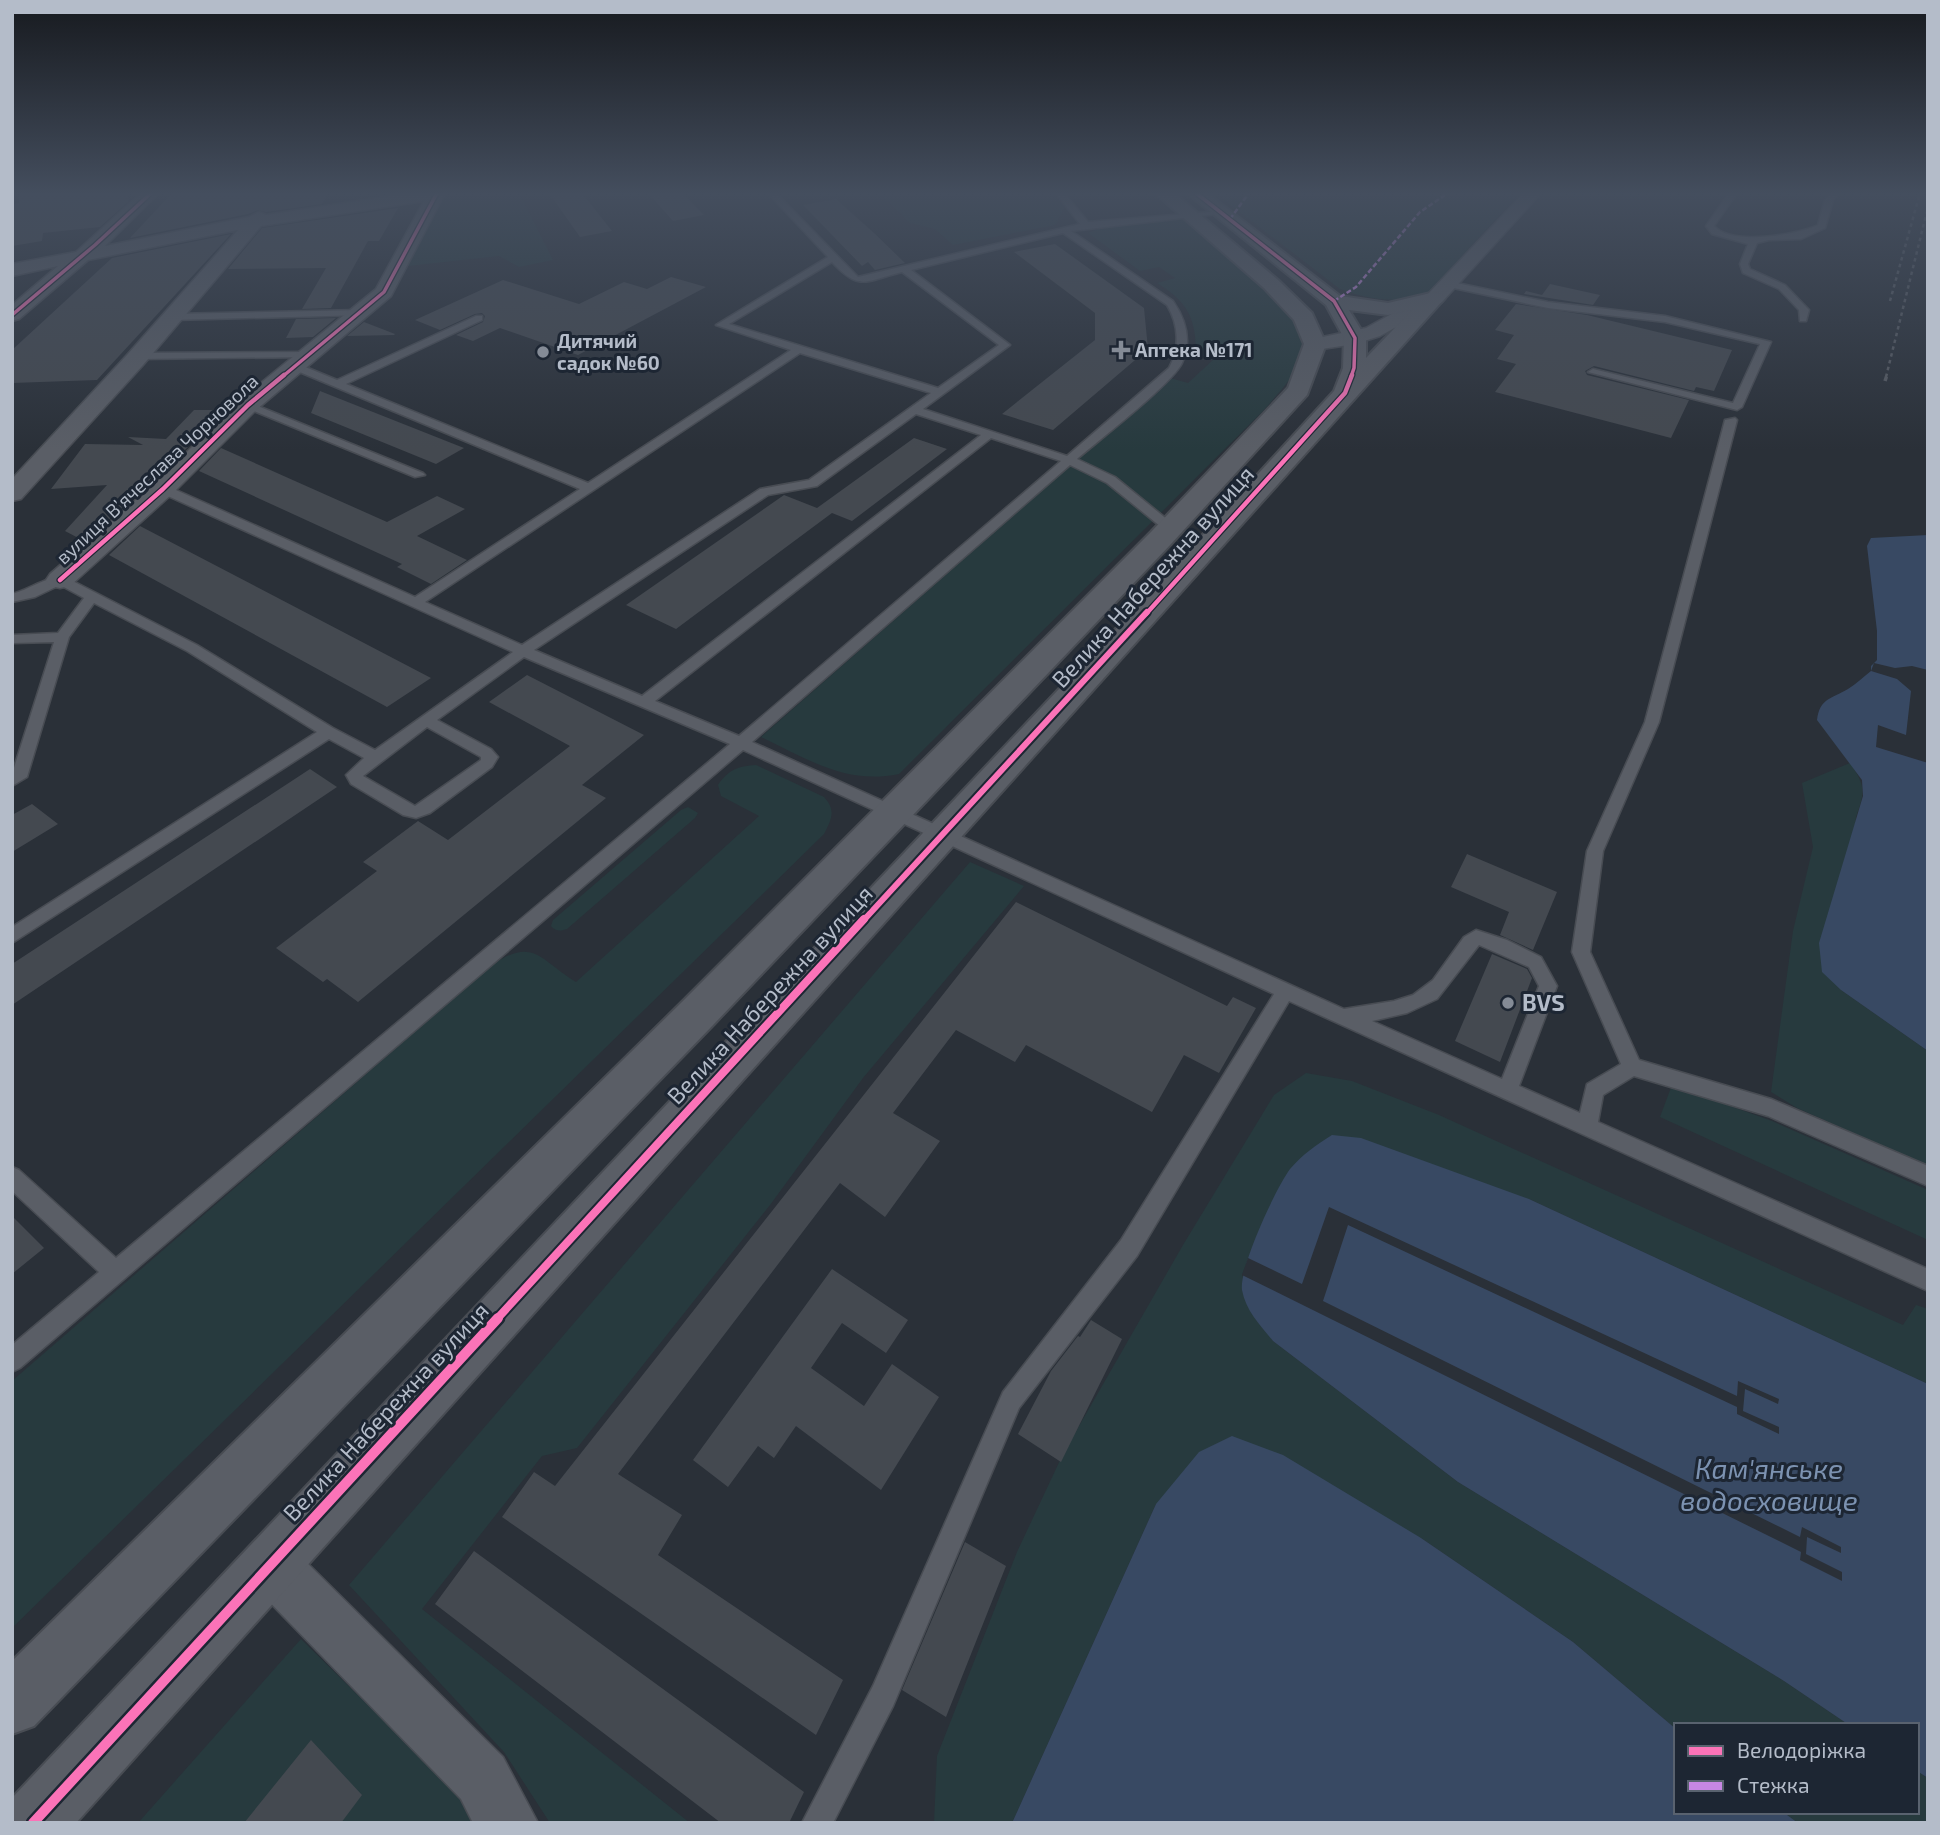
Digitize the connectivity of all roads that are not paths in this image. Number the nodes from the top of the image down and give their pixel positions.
1 (54, 279) edge
2 (205, 279) edge
3 (393, 279) edge
4 (799, 279) edge
5 (916, 279) edge
6 (1135, 279) edge
7 (1266, 279) edge
8 (1302, 279) edge
9 (1453, 279) edge
10 (1761, 279) edge
11 (1441, 291) junction
12 (1334, 301) junction
13 (362, 313) junction
14 (12, 315) edge
15 (172, 317) junction
16 (479, 318) dead end
17 (1803, 319) dead end
18 (1355, 338) junction
19 (1315, 344) junction
20 (799, 349) junction
21 (138, 356) junction
22 (301, 360) junction
23 (1593, 372) dead end
24 (337, 384) junction
25 (939, 392) junction
26 (1345, 393) junction
27 (248, 405) junction
28 (915, 410) junction
29 (1731, 421) dead end
30 (989, 434) junction
31 (1069, 460) junction
32 (419, 475) dead end
33 (589, 488) junction
34 (163, 489) junction
35 (12, 494) edge
36 (1170, 528) junction
37 (60, 580) junction
38 (92, 596) junction
39 (12, 598) edge
40 (415, 603) junction
41 (62, 637) junction
42 (12, 639) edge
43 (523, 651) junction
44 (643, 702) junction
45 (427, 721) junction
46 (328, 732) junction
47 (741, 743) junction
48 (375, 757) junction
49 (12, 781) edge
50 (892, 814) junction
51 (941, 837) junction
52 (12, 936) edge
53 (1285, 992) junction
54 (1341, 1017) junction
55 (1632, 1067) junction
56 (1507, 1091) junction
57 (1587, 1127) junction
58 (12, 1177) edge
59 (1928, 1177) edge
60 (115, 1272) junction
61 (1928, 1280) edge
62 (12, 1360) edge
63 (271, 1564) junction
64 (12, 1704) edge
65 (33, 1823) edge
66 (507, 1823) edge
67 (817, 1823) edge

1 - 14 street
2 - 15 street
3 - 13 street, вулиця Вʼячеслава Чорновола
4 - 20 lane
5 - 25 lane
6 - 31 lane
7 - 19 street
8 - 12 street
9 - 11 street
10 - 17 lane
11 - 12 street
11 - 18 street
11 - 23 lane
11 - 26 street
12 - 18 street
13 - 15 lane
13 - 22 street, вулиця Вʼячеслава Чорновола
15 - 21 street
16 - 24 lane
18 - 19 street
18 - 26 street, Велика Набережна вулиця
19 - 36 street, Велика Набережна вулиця
20 - 25 lane
20 - 33 lane
21 - 22 lane
21 - 35 street
22 - 24 lane
22 - 27 street, вулиця Вʼячеслава Чорновола
24 - 33 lane
25 - 28 lane
26 - 51 street, Велика Набережна вулиця
27 - 32 lane
27 - 34 street, вулиця Вʼячеслава Чорновола
28 - 30 lane
28 - 43 lane
29 - 55 lane
30 - 31 lane
30 - 44 lane
31 - 36 lane
31 - 47 lane
33 - 40 lane
34 - 37 street, вулиця Вʼячеслава Чорновола
34 - 40 lane
36 - 50 street, Велика Набережна вулиця
37 - 38 lane
37 - 39 lane
38 - 41 lane
38 - 46 lane
40 - 43 lane
41 - 42 lane
41 - 49 lane
43 - 44 lane
43 - 45 lane
44 - 47 lane
45 - 48 lane
45 - 48 lane
46 - 48 lane
46 - 52 lane
47 - 50 lane
47 - 60 lane
50 - 51 lane
50 - 64 street, Велика Набережна вулиця
51 - 53 lane
51 - 63 street, Велика Набережна вулиця
53 - 54 lane
53 - 67 lane
54 - 56 lane
54 - 56 lane
55 - 57 lane
55 - 59 lane
56 - 57 lane
57 - 61 lane
58 - 60 lane
60 - 62 lane
63 - 65 street, Велика Набережна вулиця
63 - 66 street

